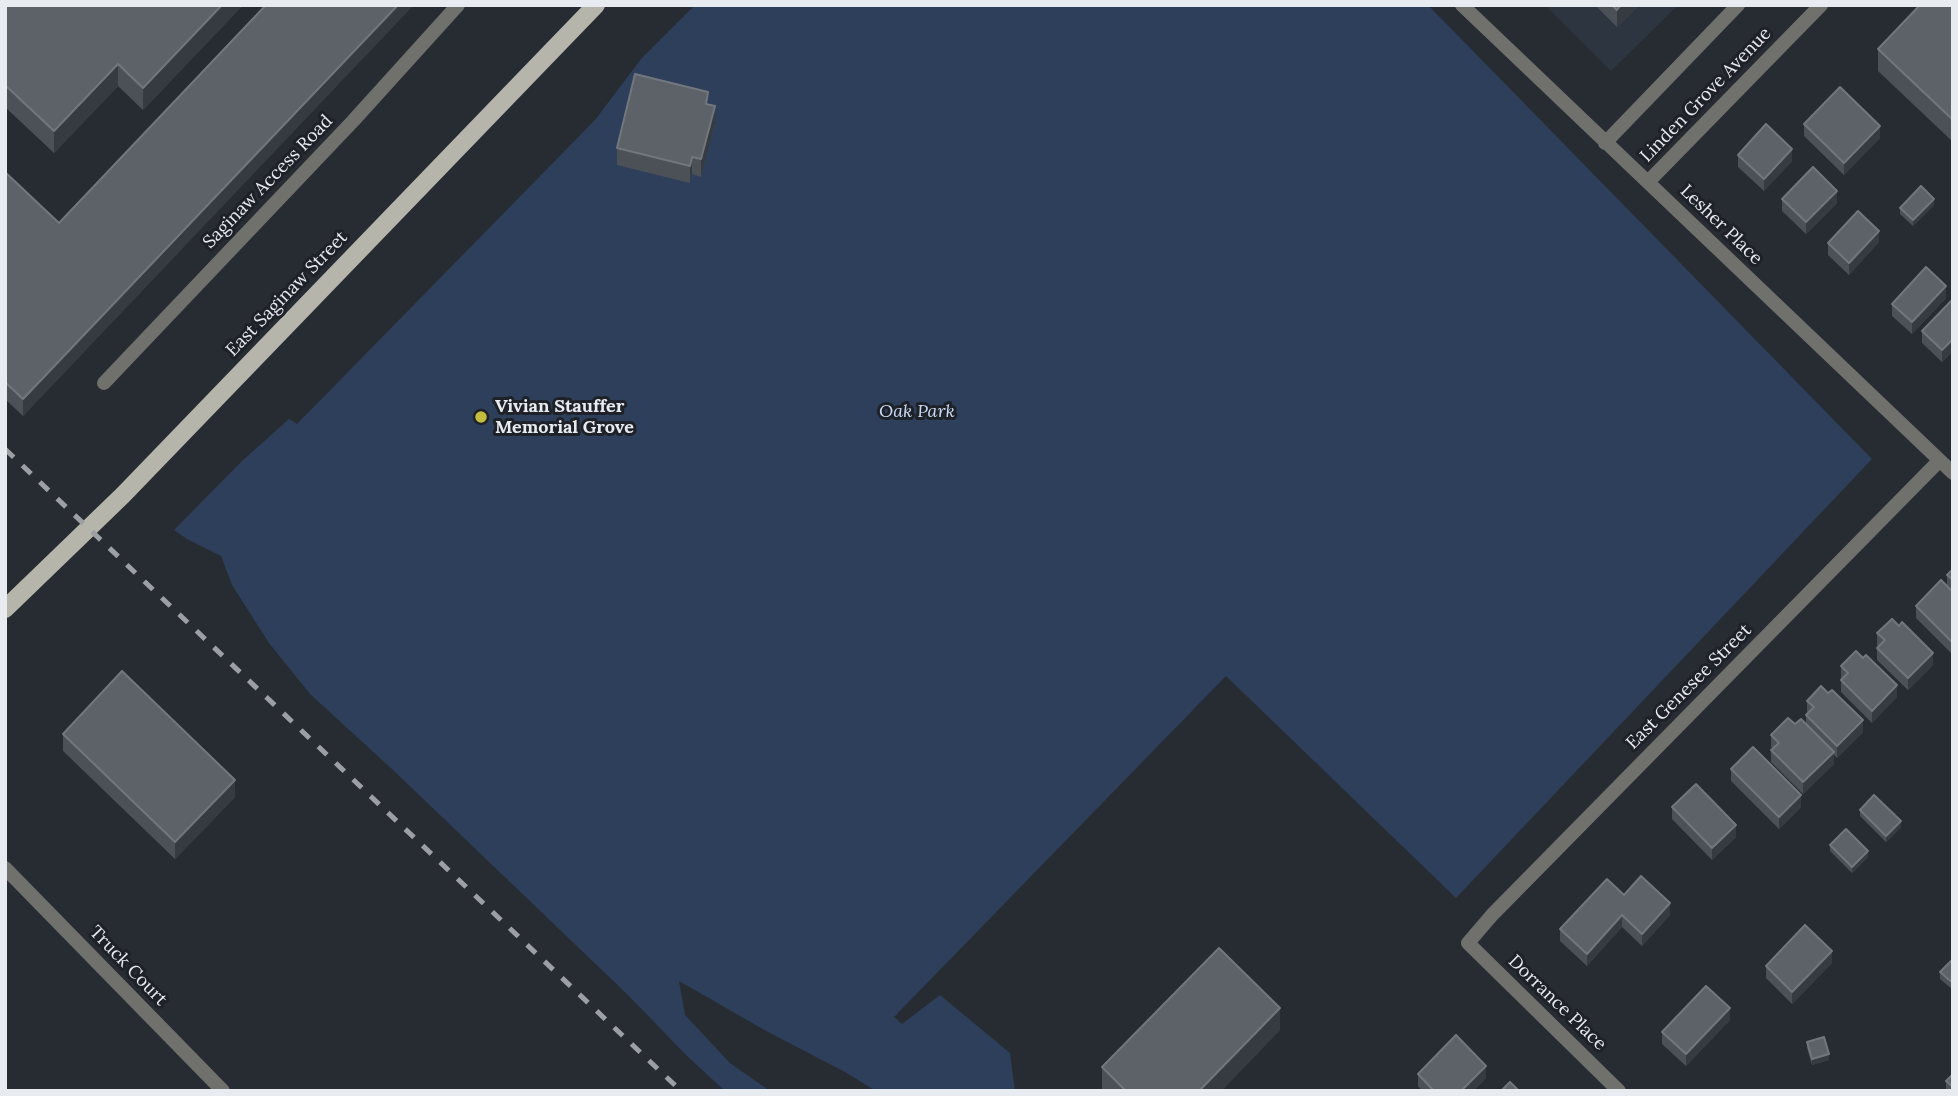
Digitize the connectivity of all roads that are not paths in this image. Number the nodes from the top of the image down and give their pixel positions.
1 (458, 5) edge
2 (596, 5) edge
3 (1462, 5) edge
4 (1738, 5) edge
5 (1821, 5) edge
6 (1605, 143) junction
7 (1648, 182) junction
8 (104, 383) dead end
9 (1939, 461) junction
10 (1953, 473) edge
11 (5, 609) edge
12 (5, 868) edge
13 (1468, 943) joint
14 (223, 1091) edge
15 (1619, 1091) edge

1 - 8 street, Saginaw Access Road
2 - 11 main road, East Saginaw Street
3 - 6 street, Lesher Place
4 - 6 street
5 - 7 street, Linden Grove Avenue
6 - 7 street, Lesher Place
7 - 9 street, Lesher Place
9 - 10 street, Lesher Place
9 - 13 street, East Genesee Street
12 - 14 street, Truck Court
13 - 15 street, Dorrance Place

